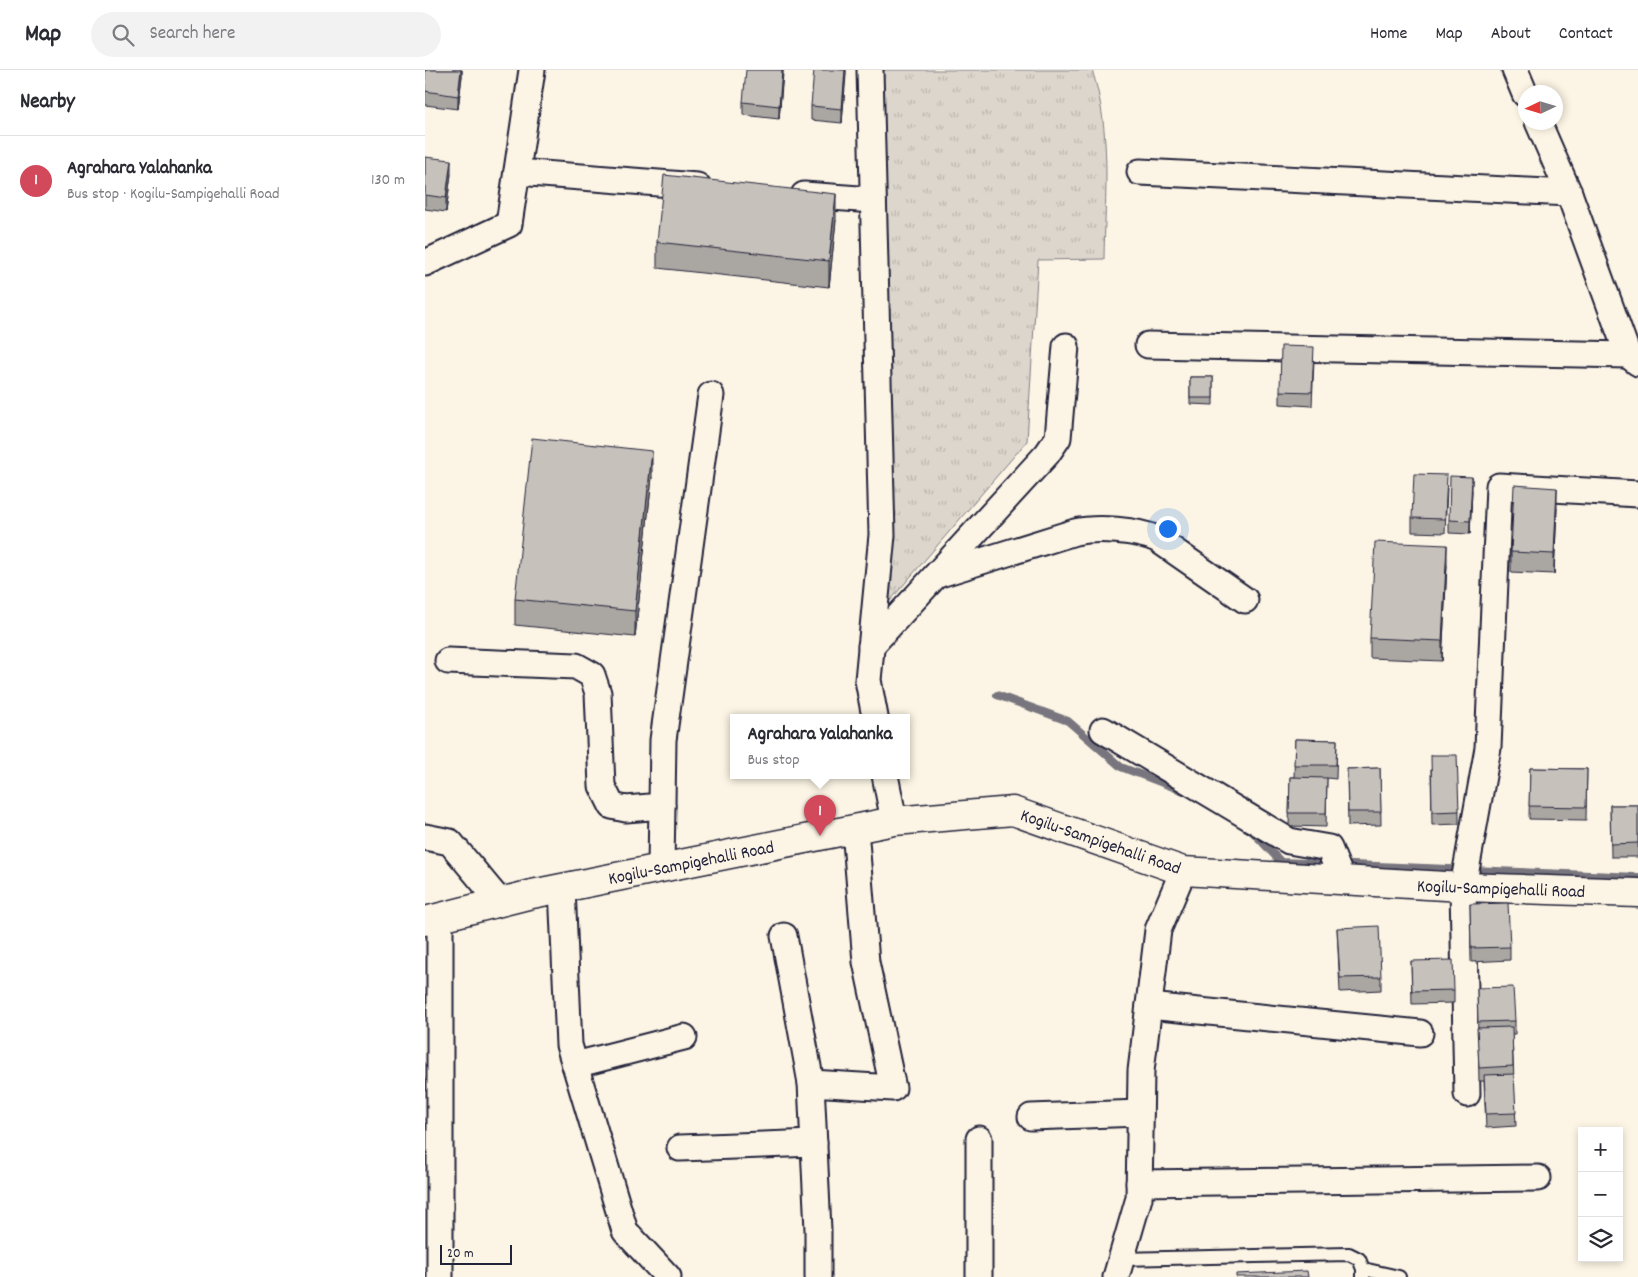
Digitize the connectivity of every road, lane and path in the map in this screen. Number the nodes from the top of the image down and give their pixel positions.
1 (532, 70) edge
2 (870, 70) edge
3 (1515, 70) edge
4 (1521, 85) edge
5 (1541, 130) edge
6 (517, 172) junction
7 (1140, 172) dead end
8 (715, 188) edge
9 (784, 193) edge
10 (1569, 193) junction
11 (873, 200) junction
12 (425, 263) edge
13 (1148, 345) dead end
14 (1065, 346) dead end
15 (1633, 359) edge
16 (711, 395) dead end
17 (1638, 494) edge
18 (935, 576) junction
19 (1245, 600) dead end
20 (871, 646) junction
21 (448, 661) dead end
22 (874, 714) edge
23 (1103, 730) dead end
24 (886, 779) edge
25 (662, 806) junction
26 (894, 821) junction
27 (855, 829) junction
28 (425, 837) edge
29 (661, 868) junction
30 (1183, 871) junction
31 (1342, 880) junction
32 (1463, 887) junction
33 (562, 888) junction
34 (1638, 893) edge
35 (499, 902) junction
36 (433, 919) edge
37 (784, 936) dead end
38 (1149, 1006) junction
39 (1420, 1033) dead end
40 (684, 1038) dead end
41 (575, 1065) junction
42 (811, 1083) junction
43 (1467, 1094) dead end
44 (1140, 1113) junction
45 (1031, 1117) dead end
46 (979, 1139) dead end
47 (814, 1143) junction
48 (680, 1148) dead end
49 (1538, 1178) dead end
50 (1139, 1184) junction
51 (433, 1233) edge
52 (1119, 1268) edge
53 (1363, 1273) edge
54 (440, 1277) edge
55 (668, 1277) edge
56 (818, 1277) edge
57 (979, 1277) edge
58 (1399, 1277) edge

1 - 6 street
2 - 11 street
3 - 4 street
5 - 10 street
6 - 8 street
6 - 12 street
7 - 10 street
9 - 11 street
10 - 15 street
11 - 20 street
13 - 15 street
14 - 18 street
16 - 25 street
17 - 32 street
18 - 19 street
18 - 20 street
20 - 22 street
21 - 25 street
23 - 31 street
24 - 26 street
25 - 29 street
26 - 27 street, Kogilu-Sampigehalli Road
26 - 30 street, Kogilu-Sampigehalli Road
27 - 29 street, Kogilu-Sampigehalli Road
27 - 42 street
28 - 35 street
29 - 33 street, Kogilu-Sampigehalli Road
30 - 31 street, Kogilu-Sampigehalli Road
30 - 38 street
31 - 32 street, Kogilu-Sampigehalli Road
32 - 34 street, Kogilu-Sampigehalli Road
32 - 43 street
33 - 35 street, Kogilu-Sampigehalli Road
33 - 41 street
35 - 36 street, Kogilu-Sampigehalli Road
36 - 51 street
37 - 42 street
38 - 39 street
38 - 44 street
40 - 41 street
41 - 55 street
42 - 47 street
44 - 45 street
44 - 50 street
46 - 57 street
47 - 48 street
47 - 56 street
49 - 50 street
50 - 52 street
51 - 54 street
52 - 53 lane
53 - 58 lane

